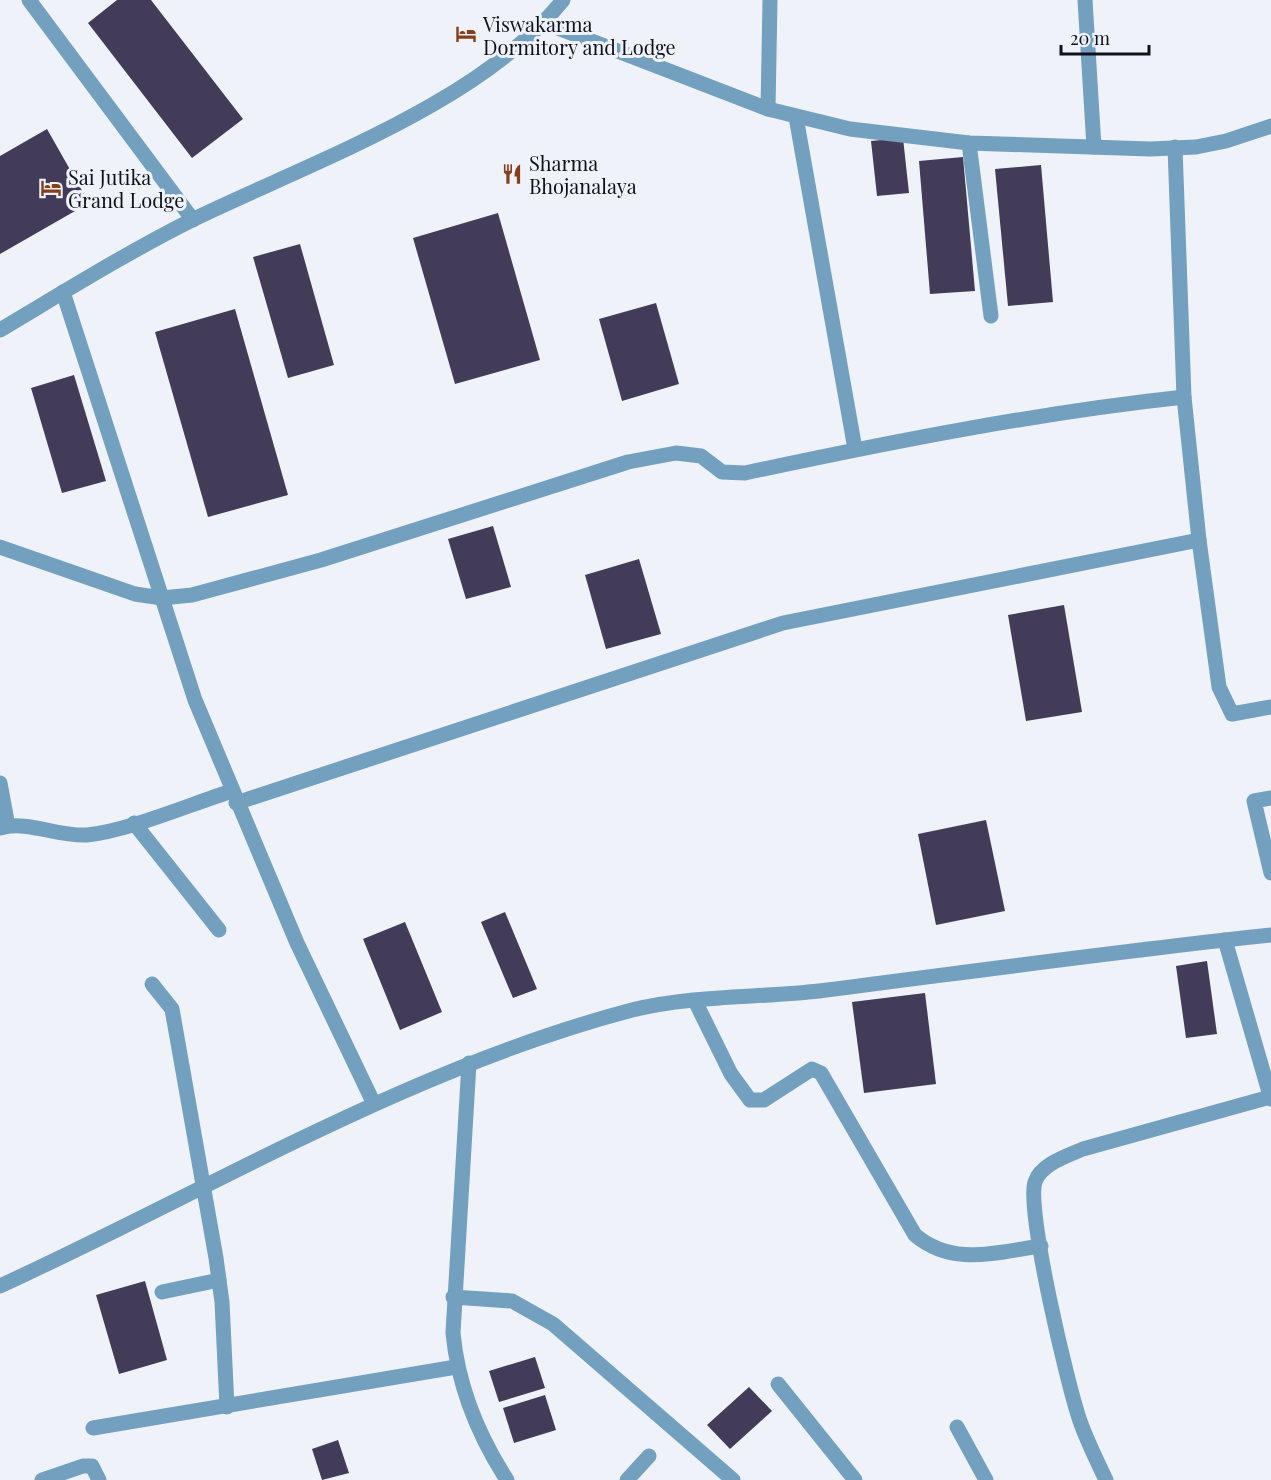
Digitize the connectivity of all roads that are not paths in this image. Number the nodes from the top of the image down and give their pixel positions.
1 (29, 0) edge
2 (563, 0) edge
3 (770, 0) edge
4 (1085, 0) edge
5 (544, 23) junction
6 (768, 109) junction
7 (796, 117) junction
8 (1271, 126) edge
9 (969, 143) junction
10 (1094, 147) junction
11 (1175, 147) junction
12 (193, 220) junction
13 (63, 292) junction
14 (992, 316) dead end
15 (0, 330) edge
16 (1184, 397) junction
17 (855, 449) junction
18 (1199, 540) junction
19 (0, 547) edge
20 (162, 598) junction
21 (1271, 707) edge
22 (0, 783) edge
23 (234, 797) junction
24 (1271, 798) edge
25 (134, 823) junction
26 (4, 827) edge
27 (1271, 873) edge
28 (219, 930) dead end
29 (1271, 935) edge
30 (1225, 940) junction
31 (152, 984) dead end
32 (695, 1001) junction
33 (469, 1063) junction
34 (1271, 1098) edge
35 (374, 1104) junction
36 (204, 1187) junction
37 (1041, 1246) junction
38 (219, 1280) junction
39 (0, 1286) edge
40 (162, 1292) dead end
41 (453, 1297) junction
42 (456, 1367) junction
43 (778, 1384) dead end
44 (227, 1407) junction
45 (957, 1427) dead end
46 (93, 1428) dead end
47 (649, 1456) dead end
48 (42, 1480) edge
49 (99, 1480) edge
50 (507, 1480) edge
51 (627, 1480) edge
52 (733, 1480) edge
53 (855, 1480) edge
54 (986, 1480) edge
55 (1106, 1480) edge

1 - 12 street
2 - 5 street
3 - 6 street
4 - 10 street
5 - 6 street
5 - 12 street
6 - 7 street
7 - 9 street
7 - 17 street
8 - 11 street
9 - 10 street
9 - 14 street
10 - 11 street
11 - 16 street
12 - 13 street
13 - 15 street
13 - 20 street
16 - 17 street
16 - 18 street
17 - 20 street
18 - 21 street
18 - 23 street
19 - 20 street
20 - 23 street
22 - 26 street
23 - 25 street
23 - 35 street
24 - 27 street
25 - 26 street
25 - 28 street
29 - 30 street
30 - 32 street
30 - 34 street
31 - 36 street
32 - 33 street
32 - 37 street
33 - 35 street
33 - 41 street
34 - 37 street
35 - 36 street
36 - 38 street
36 - 39 street
37 - 55 street
38 - 40 street
38 - 44 street
41 - 42 street
41 - 52 street
42 - 44 street
42 - 50 street
43 - 53 street
44 - 46 street
45 - 54 street
47 - 51 street
48 - 49 street

